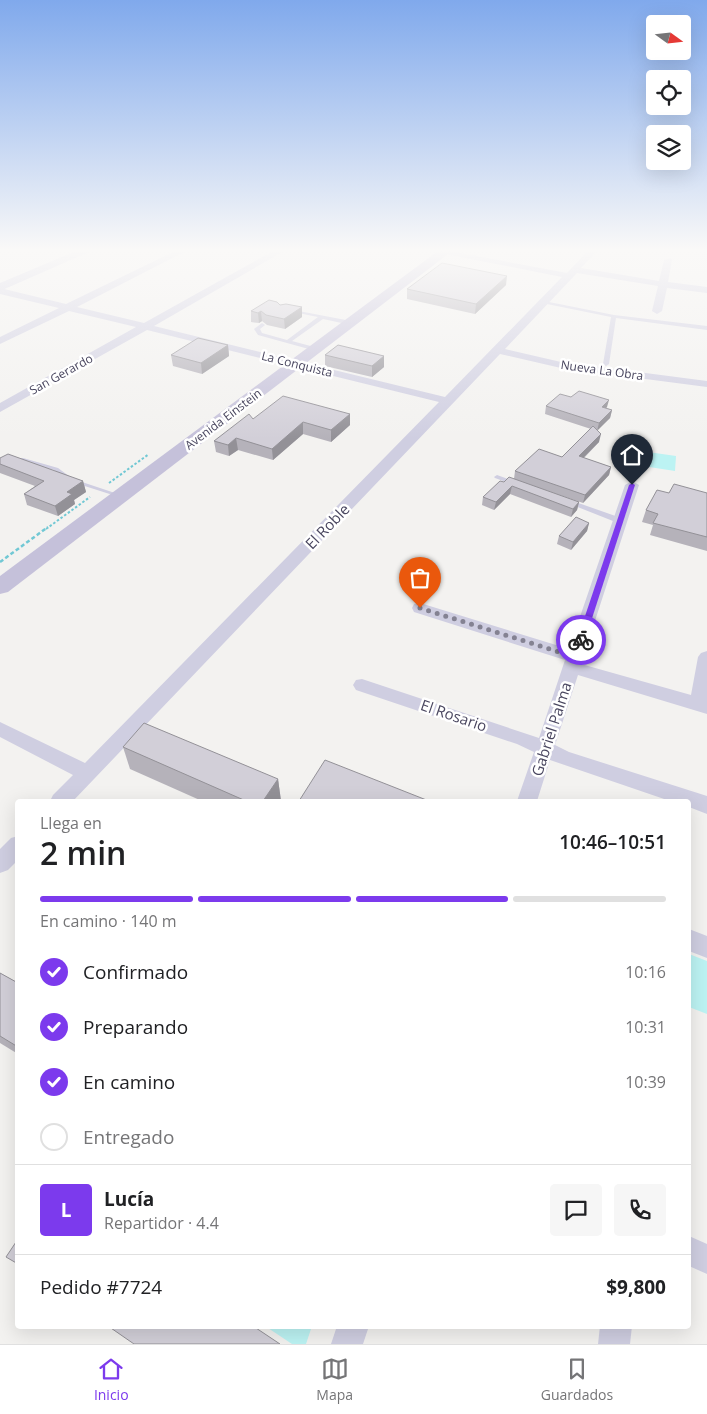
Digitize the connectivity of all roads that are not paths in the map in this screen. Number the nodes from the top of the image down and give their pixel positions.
1 (56, 314) edge
2 (91, 314) edge
3 (169, 314) edge
4 (307, 314) edge
5 (363, 314) edge
6 (533, 314) edge
7 (603, 314) edge
8 (614, 316) junction
9 (322, 317) junction
10 (351, 323) junction
11 (262, 324) edge
12 (146, 327) junction
13 (707, 328) edge
14 (0, 341) edge
15 (288, 341) junction
16 (316, 349) junction
17 (497, 350) junction
18 (297, 364) junction
19 (606, 364) dead end
20 (707, 384) edge
21 (448, 401) junction
22 (0, 408) edge
23 (0, 467) edge
24 (498, 477) dead end
25 (632, 485) dead end
26 (525, 487) edge
27 (121, 496) junction
28 (562, 500) edge
29 (620, 521) junction
30 (0, 587) edge
31 (420, 608) dead end
32 (707, 657) edge
33 (573, 662) junction
34 (362, 684) dead end
35 (702, 705) edge
36 (0, 729) edge
37 (544, 749) junction
38 (87, 773) junction
39 (62, 799) edge
40 (528, 799) edge
41 (689, 799) edge
42 (691, 800) edge
43 (707, 805) edge
44 (15, 848) edge
45 (0, 863) edge
46 (691, 941) edge
47 (707, 947) edge
48 (691, 1252) edge
49 (707, 1259) edge
50 (352, 1329) edge
51 (616, 1329) edge
52 (347, 1344) edge
53 (614, 1344) edge

1 - 14 street
2 - 12 street, La Conquista
3 - 12 street, San Gerardo
4 - 9 lane
5 - 10 main road, Avenida Einstein
6 - 17 street, El Roble
7 - 8 lane
8 - 13 lane
8 - 19 lane
9 - 10 lane
9 - 15 lane
10 - 16 main road, Avenida Einstein
11 - 15 lane
12 - 18 street, La Conquista
12 - 22 street, San Gerardo
15 - 16 lane
16 - 18 main road, Avenida Einstein
17 - 20 street, Nueva La Obra
17 - 21 street, El Roble
18 - 21 street, La Conquista
18 - 27 main road, Avenida Einstein
21 - 38 street, El Roble
23 - 27 lane
24 - 26 lane
25 - 29 street, Gabriel Palma
27 - 30 main road, Avenida Einstein
28 - 29 lane
29 - 33 street, Gabriel Palma
31 - 33 street
32 - 35 street
33 - 35 street
33 - 37 street, Gabriel Palma
34 - 37 street, El Rosario
36 - 38 street
37 - 40 street, Gabriel Palma
37 - 41 street, El Rosario
38 - 39 street, El Roble
42 - 43 street, El Rosario
44 - 45 street
46 - 47 street
48 - 49 street
50 - 52 street
51 - 53 street

